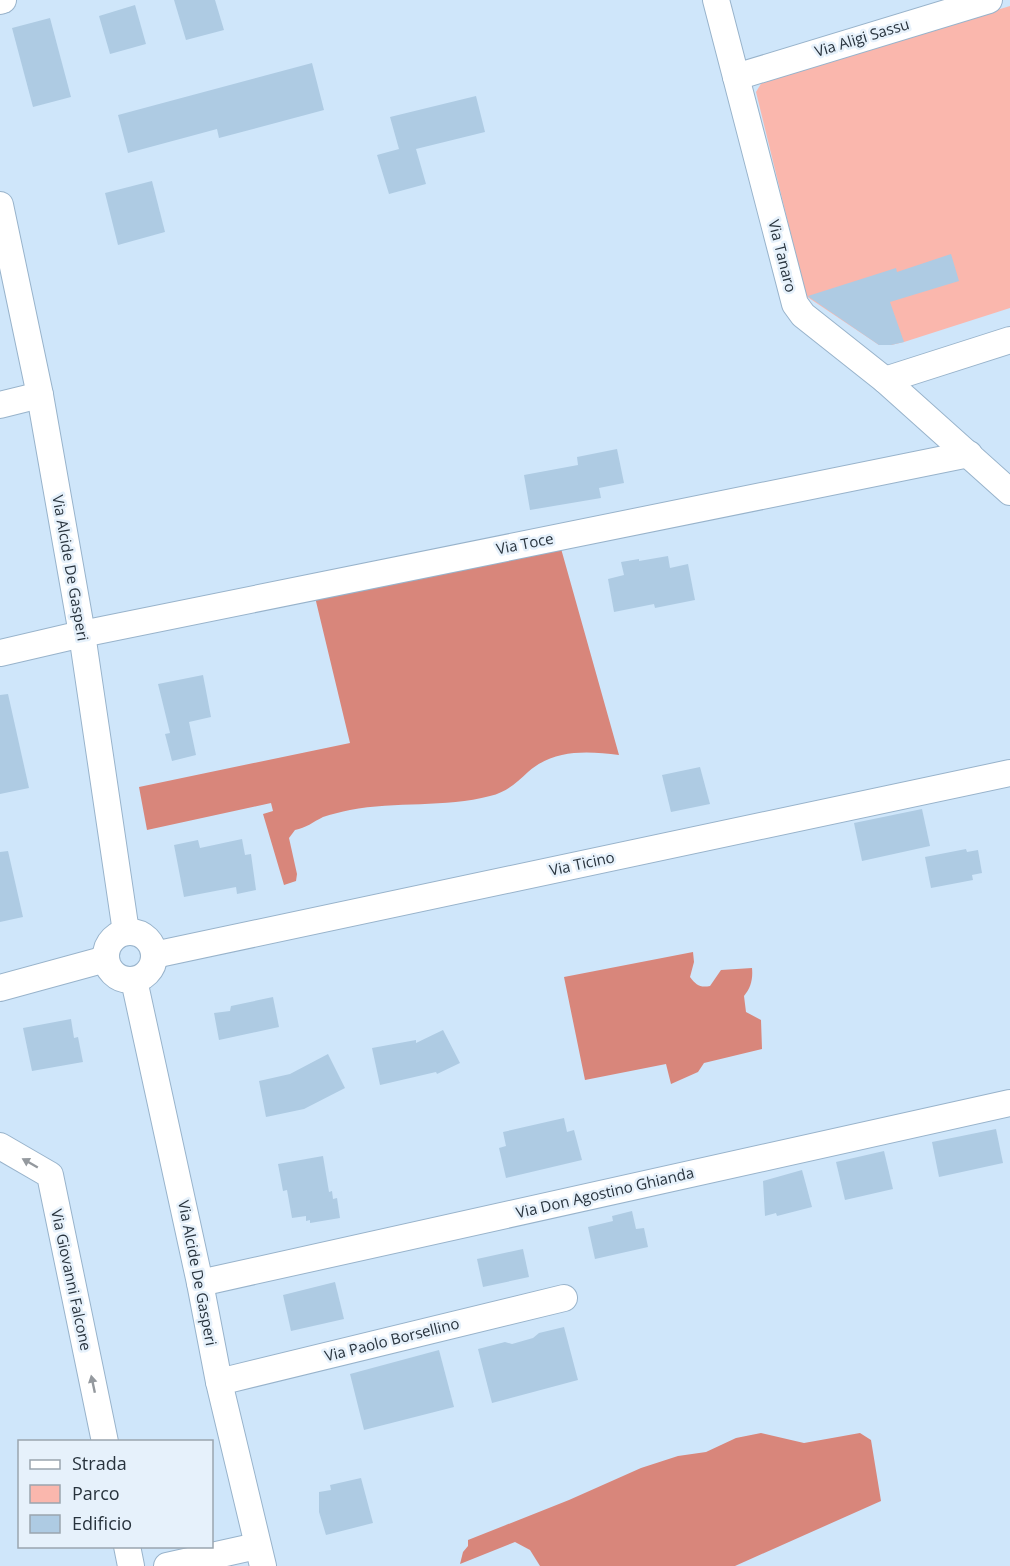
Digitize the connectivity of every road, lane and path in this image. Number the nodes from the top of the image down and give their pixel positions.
1 (716, 0) edge
2 (989, 0) edge
3 (736, 77) junction
4 (0, 205) edge
5 (1010, 340) edge
6 (885, 380) junction
7 (40, 395) junction
8 (0, 405) edge
9 (969, 454) junction
10 (1010, 492) edge
11 (82, 634) junction
12 (0, 653) edge
13 (1010, 773) edge
14 (126, 932) junction
15 (154, 955) junction
16 (106, 958) junction
17 (134, 980) junction
18 (0, 988) edge
19 (1010, 1103) edge
20 (0, 1146) edge
21 (200, 1283) junction
22 (564, 1298) dead end
23 (219, 1382) junction
24 (105, 1440) edge
25 (127, 1548) edge
26 (260, 1556) edge
27 (131, 1566) edge
28 (167, 1566) edge

1 - 3 street, Via Tanaro
2 - 3 street, Via Aligi Sassu
3 - 6 street, Via Tanaro
4 - 7 street, Via Alcide De Gasperi
5 - 6 street
6 - 9 street, Via Tanaro
7 - 8 street
7 - 11 street, Via Alcide De Gasperi
9 - 10 street, Via Tanaro
9 - 11 street, Via Toce
11 - 12 street, Via Toce
11 - 14 street, Via Alcide De Gasperi
13 - 15 street, Via Ticino
14 - 15 street
14 - 16 street
15 - 17 street
16 - 17 street
16 - 18 street
17 - 21 street, Via Alcide De Gasperi
19 - 21 street, Via Don Agostino Ghianda
24 -> 20 street, Via Giovanni Falcone
21 - 23 street, Via Alcide De Gasperi
22 - 23 street, Via Paolo Borsellino
23 - 26 street, Via Alcide De Gasperi
25 - 27 street
26 - 28 street

